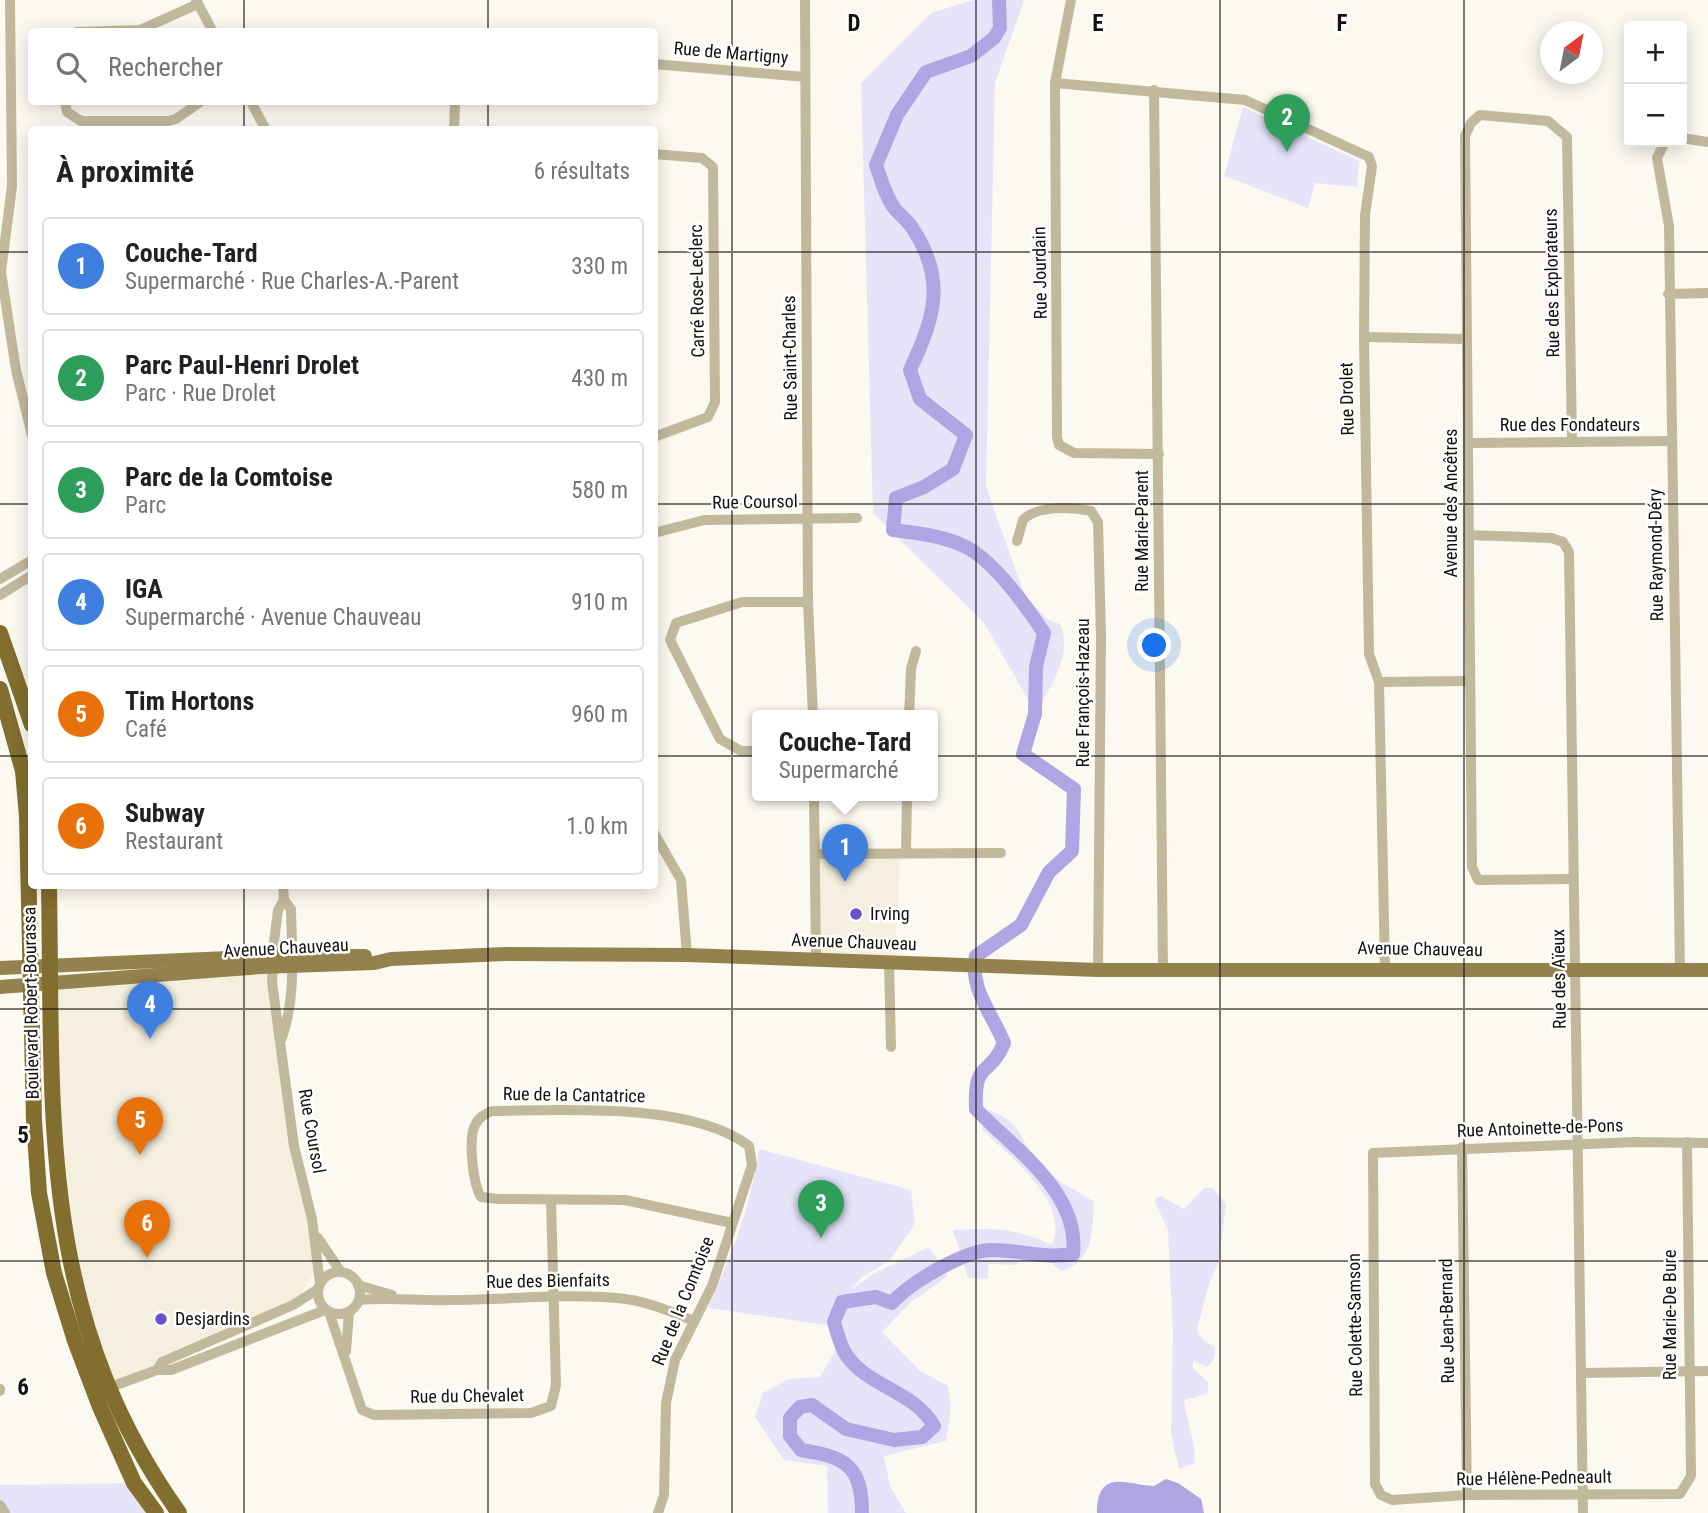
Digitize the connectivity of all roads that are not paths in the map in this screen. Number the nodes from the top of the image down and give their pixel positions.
1 (10, 0) edge
2 (805, 0) edge
3 (1071, 0) edge
4 (197, 2) edge
5 (144, 28) edge
6 (211, 28) edge
7 (658, 64) edge
8 (805, 77) junction
9 (1055, 83) junction
10 (1154, 90) junction
11 (66, 105) edge
12 (196, 105) edge
13 (253, 105) edge
14 (456, 105) edge
15 (265, 126) edge
16 (454, 126) edge
17 (1558, 127) joint
18 (1687, 139) edge
19 (1708, 142) edge
20 (1662, 147) edge
21 (658, 154) edge
22 (1708, 293) edge
23 (1668, 294) junction
24 (1364, 337) junction
25 (1466, 339) junction
26 (28, 419) edge
27 (658, 436) edge
28 (1671, 441) junction
29 (1572, 442) junction
30 (1469, 443) junction
31 (1159, 454) junction
32 (857, 518) dead end
33 (809, 519) junction
34 (658, 532) edge
35 (1468, 535) junction
36 (1017, 541) dead end
37 (28, 562) edge
38 (28, 578) edge
39 (0, 579) edge
40 (0, 595) edge
41 (808, 602) junction
42 (0, 633) edge
43 (916, 651) dead end
44 (1469, 681) junction
45 (1379, 682) junction
46 (0, 689) edge
47 (813, 710) edge
48 (909, 710) edge
49 (28, 713) edge
50 (752, 751) edge
51 (814, 801) edge
52 (907, 801) edge
53 (658, 841) edge
54 (28, 846) edge
55 (906, 853) junction
56 (1002, 853) dead end
57 (815, 854) junction
58 (1573, 879) junction
59 (29, 889) edge
60 (49, 889) edge
61 (284, 889) edge
62 (284, 900) junction
63 (687, 955) junction
64 (292, 960) junction
65 (273, 961) junction
66 (816, 961) junction
67 (889, 962) junction
68 (50, 964) junction
69 (32, 966) junction
70 (0, 968) edge
71 (1385, 968) junction
72 (1098, 970) junction
73 (1708, 970) edge
74 (1163, 971) junction
75 (1577, 971) junction
76 (1681, 971) junction
77 (51, 982) junction
78 (32, 983) junction
79 (0, 987) edge
80 (282, 1038) junction
81 (891, 1047) dead end
82 (1687, 1142) junction
83 (1708, 1143) edge
84 (1579, 1145) junction
85 (749, 1146) joint
86 (1462, 1147) junction
87 (1373, 1153) joint
88 (551, 1200) junction
89 (732, 1223) junction
90 (313, 1229) junction
91 (341, 1272) junction
92 (358, 1285) junction
93 (319, 1286) junction
94 (554, 1296) junction
95 (398, 1297) junction
96 (359, 1300) junction
97 (327, 1311) junction
98 (349, 1312) junction
99 (694, 1321) junction
100 (346, 1353) junction
101 (157, 1370) junction
102 (1688, 1371) junction
103 (1708, 1371) edge
104 (1584, 1373) junction
105 (102, 1390) junction
106 (1687, 1488) joint
107 (1467, 1494) junction
108 (1381, 1495) joint
109 (1584, 1495) junction
110 (0, 1505) edge
111 (5, 1513) edge
112 (156, 1513) edge
113 (179, 1513) edge
114 (658, 1513) edge
115 (1583, 1513) edge

1 - 26 street
2 - 8 street, Rue Saint-Charles
3 - 9 street, Rue Jourdain
4 - 5 street
4 - 6 street
7 - 8 street, Rue de Martigny
8 - 33 street, Rue Saint-Charles
9 - 10 street, Rue Drolet
9 - 31 street, Rue Jourdain
10 - 24 street, Rue Drolet
10 - 31 street, Rue Marie-Parent
11 - 12 street
13 - 15 street
14 - 16 street
17 - 25 street, Avenue des Ancêtres
17 - 29 street, Rue des Explorateurs
18 - 19 street
20 - 23 street, Rue Raymond-Déry
21 - 27 street, Carré Rose-Leclerc
22 - 23 street
23 - 28 street, Rue Raymond-Déry
24 - 25 street
24 - 45 street, Rue Drolet
25 - 30 street, Avenue des Ancêtres
28 - 29 street, Rue des Fondateurs
28 - 76 street, Rue Raymond-Déry
29 - 30 street, Rue des Fondateurs
30 - 35 street, Avenue des Ancêtres
31 - 74 street, Rue Marie-Parent
32 - 33 street, Rue Coursol
33 - 34 street, Rue Coursol
33 - 41 street, Rue Saint-Charles
35 - 44 street, Avenue des Ancêtres
35 - 58 street, Rue des Aïeux
36 - 72 street, Rue François-Hazeau
37 - 39 street
38 - 40 street
41 - 47 street, Rue Saint-Charles
41 - 50 street
42 - 49 highway
43 - 48 street
44 - 45 street
44 - 58 street, Avenue des Ancêtres
45 - 71 street, Rue Drolet
46 - 54 highway, Boulevard Robert-Bourassa
51 - 57 street
52 - 55 street
53 - 63 street
55 - 56 street
55 - 57 street
57 - 66 street
58 - 75 street, Rue des Aïeux
59 - 69 highway, Boulevard Robert-Bourassa
60 - 68 highway, Boulevard Robert-Bourassa
61 - 62 street, Rue Coursol
62 - 64 street, Rue Coursol
62 - 65 street, Rue Coursol
63 - 64 main road, Avenue Chauveau
63 - 66 main road, Avenue Chauveau
64 - 65 main road, Avenue Chauveau
64 - 80 street, Rue Coursol
65 - 68 main road
65 - 77 main road, Avenue Chauveau
65 - 80 street, Rue Coursol
66 - 67 main road, Avenue Chauveau
67 - 72 main road, Avenue Chauveau
67 - 81 street
68 - 69 main road
68 - 77 highway, Boulevard Robert-Bourassa
69 - 70 main road
69 - 78 highway, Boulevard Robert-Bourassa
71 - 74 main road, Avenue Chauveau
71 - 75 main road, Avenue Chauveau
72 - 74 main road, Avenue Chauveau
73 - 76 main road, Avenue Chauveau
75 - 76 main road, Avenue Chauveau
75 - 84 street, Rue des Aïeux
77 - 78 main road, Avenue Chauveau
77 - 105 highway, Boulevard Robert-Bourassa
78 - 79 main road, Avenue Chauveau
78 - 105 highway, Boulevard Robert-Bourassa
80 - 90 street, Rue Coursol
82 - 83 street, Rue Antoinette-de-Pons
82 - 84 street, Rue Antoinette-de-Pons
82 - 102 street, Rue Marie-De Bure
84 - 86 street, Rue Antoinette-de-Pons
84 - 104 street, Rue des Aïeux
85 - 88 street, Rue de la Cantatrice
85 - 89 street, Rue de la Comtoise
86 - 87 street, Rue Antoinette-de-Pons
86 - 107 street, Rue Jean-Bernard
87 - 108 street, Rue Colette-Samson
88 - 89 street, Rue de la Cantatrice
88 - 94 street, Rue du Chevalet
89 - 99 street, Rue de la Comtoise
90 - 91 street, Rue Coursol
90 - 93 street, Rue Coursol
91 - 92 street
91 - 93 street
92 - 95 street, Rue des Bienfaits
92 - 96 street
93 - 97 street
93 - 101 street
94 - 95 street, Rue des Bienfaits
94 - 99 street, Rue des Bienfaits
94 - 100 street, Rue du Chevalet
95 - 96 street, Rue des Bienfaits
96 - 98 street
97 - 98 street
97 - 100 street, Rue du Chevalet
97 - 101 street
98 - 100 street, Rue du Chevalet
99 - 114 street, Rue de la Comtoise
101 - 105 street
102 - 103 street
102 - 104 street
102 - 106 street, Rue Marie-De Bure
104 - 109 street, Rue des Aïeux
105 - 112 highway, Boulevard Robert-Bourassa
105 - 113 highway, Boulevard Robert-Bourassa
106 - 109 street, Rue Hélène-Pedneault
107 - 108 street, Rue Hélène-Pedneault
107 - 109 street, Rue Hélène-Pedneault
109 - 115 street, Rue des Aïeux
110 - 111 street

